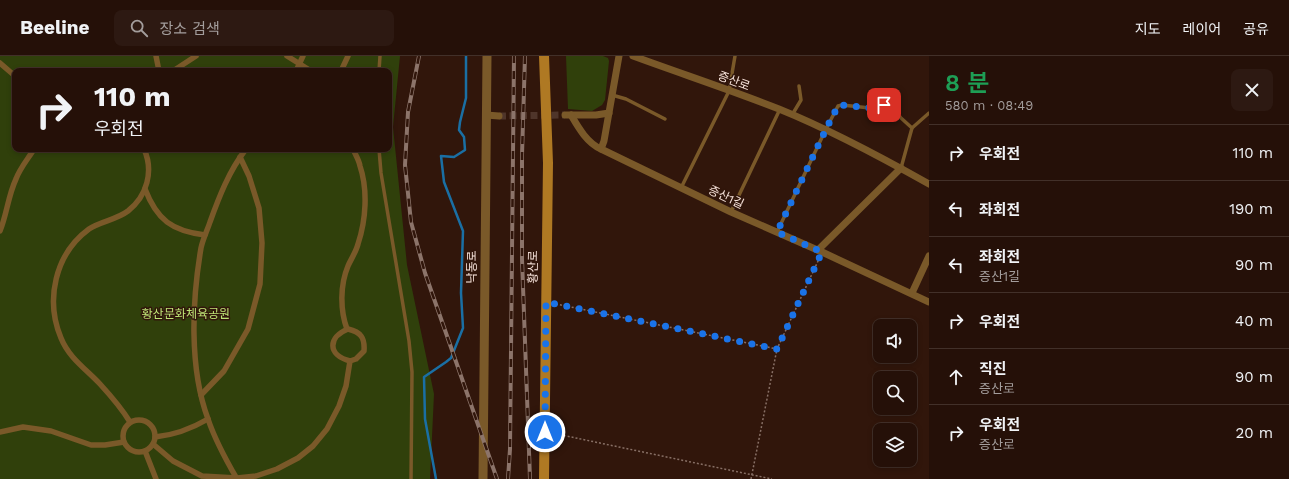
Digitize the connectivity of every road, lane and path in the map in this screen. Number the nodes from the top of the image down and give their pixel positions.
1 (156, 56) edge
2 (196, 56) edge
3 (287, 56) edge
4 (303, 56) edge
5 (348, 56) edge
6 (380, 56) edge
7 (487, 56) edge
8 (544, 56) edge
9 (619, 56) edge
10 (633, 56) edge
11 (735, 56) edge
12 (0, 63) edge
13 (300, 64) junction
14 (158, 68) edge
15 (178, 68) edge
16 (298, 68) edge
17 (306, 68) edge
18 (343, 68) edge
19 (379, 68) edge
20 (12, 73) edge
21 (799, 86) dead end
22 (729, 91) junction
23 (612, 95) junction
24 (780, 109) junction
25 (609, 113) junction
26 (929, 113) edge
27 (486, 115) junction
28 (792, 115) junction
29 (499, 116) tunnel mouth
30 (665, 119) dead end
31 (912, 128) junction
32 (826, 129) junction
33 (601, 149) junction
34 (32, 152) edge
35 (145, 152) edge
36 (244, 152) edge
37 (354, 152) edge
38 (379, 152) edge
39 (240, 157) junction
40 (901, 168) junction
41 (929, 184) edge
42 (681, 188) junction
43 (145, 189) junction
44 (731, 212) junction
45 (0, 231) edge
46 (777, 232) junction
47 (205, 235) junction
48 (820, 251) junction
49 (929, 256) edge
50 (912, 293) junction
51 (546, 302) junction
52 (929, 302) edge
53 (347, 329) junction
54 (777, 349) junction
55 (350, 361) junction
56 (201, 395) junction
57 (208, 419) junction
58 (130, 422) junction
59 (0, 432) edge
60 (545, 432) junction
61 (155, 437) junction
62 (124, 442) junction
63 (153, 444) junction
64 (145, 451) junction
65 (752, 475) junction
66 (156, 479) edge
67 (237, 479) edge
68 (411, 479) edge
69 (483, 479) edge
70 (544, 479) edge
71 (751, 479) edge
72 (772, 479) edge

1 - 14 street
2 - 15 street
3 - 13 street
4 - 13 street
5 - 18 street
6 - 19 lane
7 - 27 street, 낙동로
8 - 51 main road, 황산로
9 - 23 street
10 - 22 street, 증산로
11 - 22 lane
12 - 20 street
13 - 16 street
13 - 17 street
21 - 28 lane
22 - 24 street, 증산로
22 - 42 lane
23 - 25 street
23 - 30 lane
24 - 28 street, 증산로
24 - 44 lane
25 - 33 street
25 - 33 street, 증산1길
26 - 31 lane
27 - 29 street
27 - 69 street, 낙동로
28 - 32 street, 증산로
31 - 32 lane
31 - 40 lane
32 - 40 street, 증산로
32 - 46 lane
33 - 42 street, 증산1길
34 - 45 street
35 - 43 street
36 - 39 street
37 - 53 street
38 - 68 lane
39 - 47 street
39 - 56 street
40 - 41 street, 증산로
40 - 48 street
42 - 44 street, 증산1길
43 - 47 street
43 - 58 street
44 - 46 street, 증산1길
46 - 48 street, 증산1길
47 - 56 street
48 - 50 street, 증산1길
48 - 54 path
49 - 50 street
50 - 52 street, 증산1길
51 - 54 path
51 - 60 main road, 황산로
53 - 55 street
53 - 55 street
54 - 65 path
55 - 67 street
56 - 57 street
57 - 61 street
57 - 67 street
58 - 61 street
58 - 62 street
59 - 62 street
60 - 65 path
60 - 70 main road, 황산로
61 - 63 street
62 - 64 street
63 - 64 street
63 - 67 street
64 - 66 street
65 - 71 path
65 - 72 path

